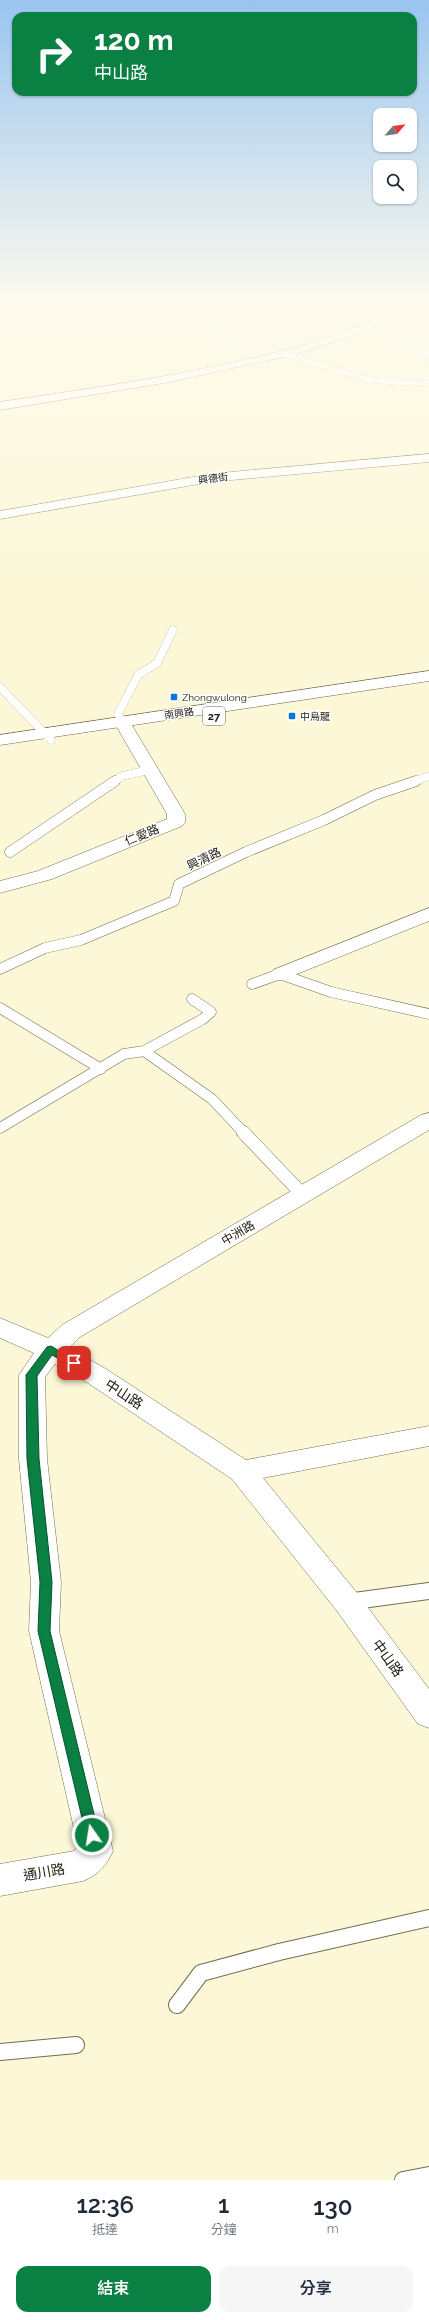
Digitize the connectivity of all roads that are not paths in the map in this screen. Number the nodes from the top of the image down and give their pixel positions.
1 (429, 458) edge
2 (0, 515) edge
3 (173, 630) dead end
4 (429, 676) edge
5 (429, 685) edge
6 (0, 687) edge
7 (124, 725) junction
8 (49, 737) junction
9 (0, 740) edge
10 (0, 748) edge
11 (149, 770) junction
12 (429, 776) edge
13 (10, 852) dead end
14 (0, 887) edge
15 (429, 914) edge
16 (0, 969) edge
17 (280, 974) junction
18 (252, 984) dead end
19 (192, 999) dead end
20 (0, 1008) edge
21 (429, 1014) edge
22 (144, 1051) junction
23 (100, 1069) junction
24 (429, 1120) edge
25 (0, 1128) edge
26 (303, 1195) junction
27 (0, 1327) edge
28 (51, 1350) junction
29 (429, 1436) edge
30 (242, 1471) junction
31 (429, 1591) edge
32 (347, 1602) junction
33 (429, 1714) edge
34 (0, 1880) edge
35 (429, 1918) edge
36 (177, 2006) dead end
37 (76, 2045) dead end
38 (0, 2052) edge
39 (429, 2175) edge
40 (404, 2180) edge

1 - 2 street, 興德街
3 - 7 lane
4 - 7 street, 南興路 / 27
5 - 7 street, 南興路 / 27
6 - 8 lane
7 - 8 street, 南興路 / 27
7 - 11 street, 仁愛路
8 - 9 street, 南興路 / 27
8 - 10 street, 南興路 / 27
11 - 13 lane
11 - 14 street, 仁愛路
12 - 16 lane, 興清路
15 - 17 street
17 - 18 lane
17 - 21 lane
19 - 22 lane
20 - 23 lane
22 - 23 lane
22 - 26 lane
23 - 25 lane
24 - 26 street, 中洲路
26 - 28 street, 中洲路
27 - 28 street, 中山路
28 - 30 street, 中山路
28 - 34 street, 通川路
29 - 30 street
30 - 32 street, 中山路
31 - 32 lane
32 - 33 street, 中山路
35 - 36 lane
37 - 38 lane
39 - 40 lane

